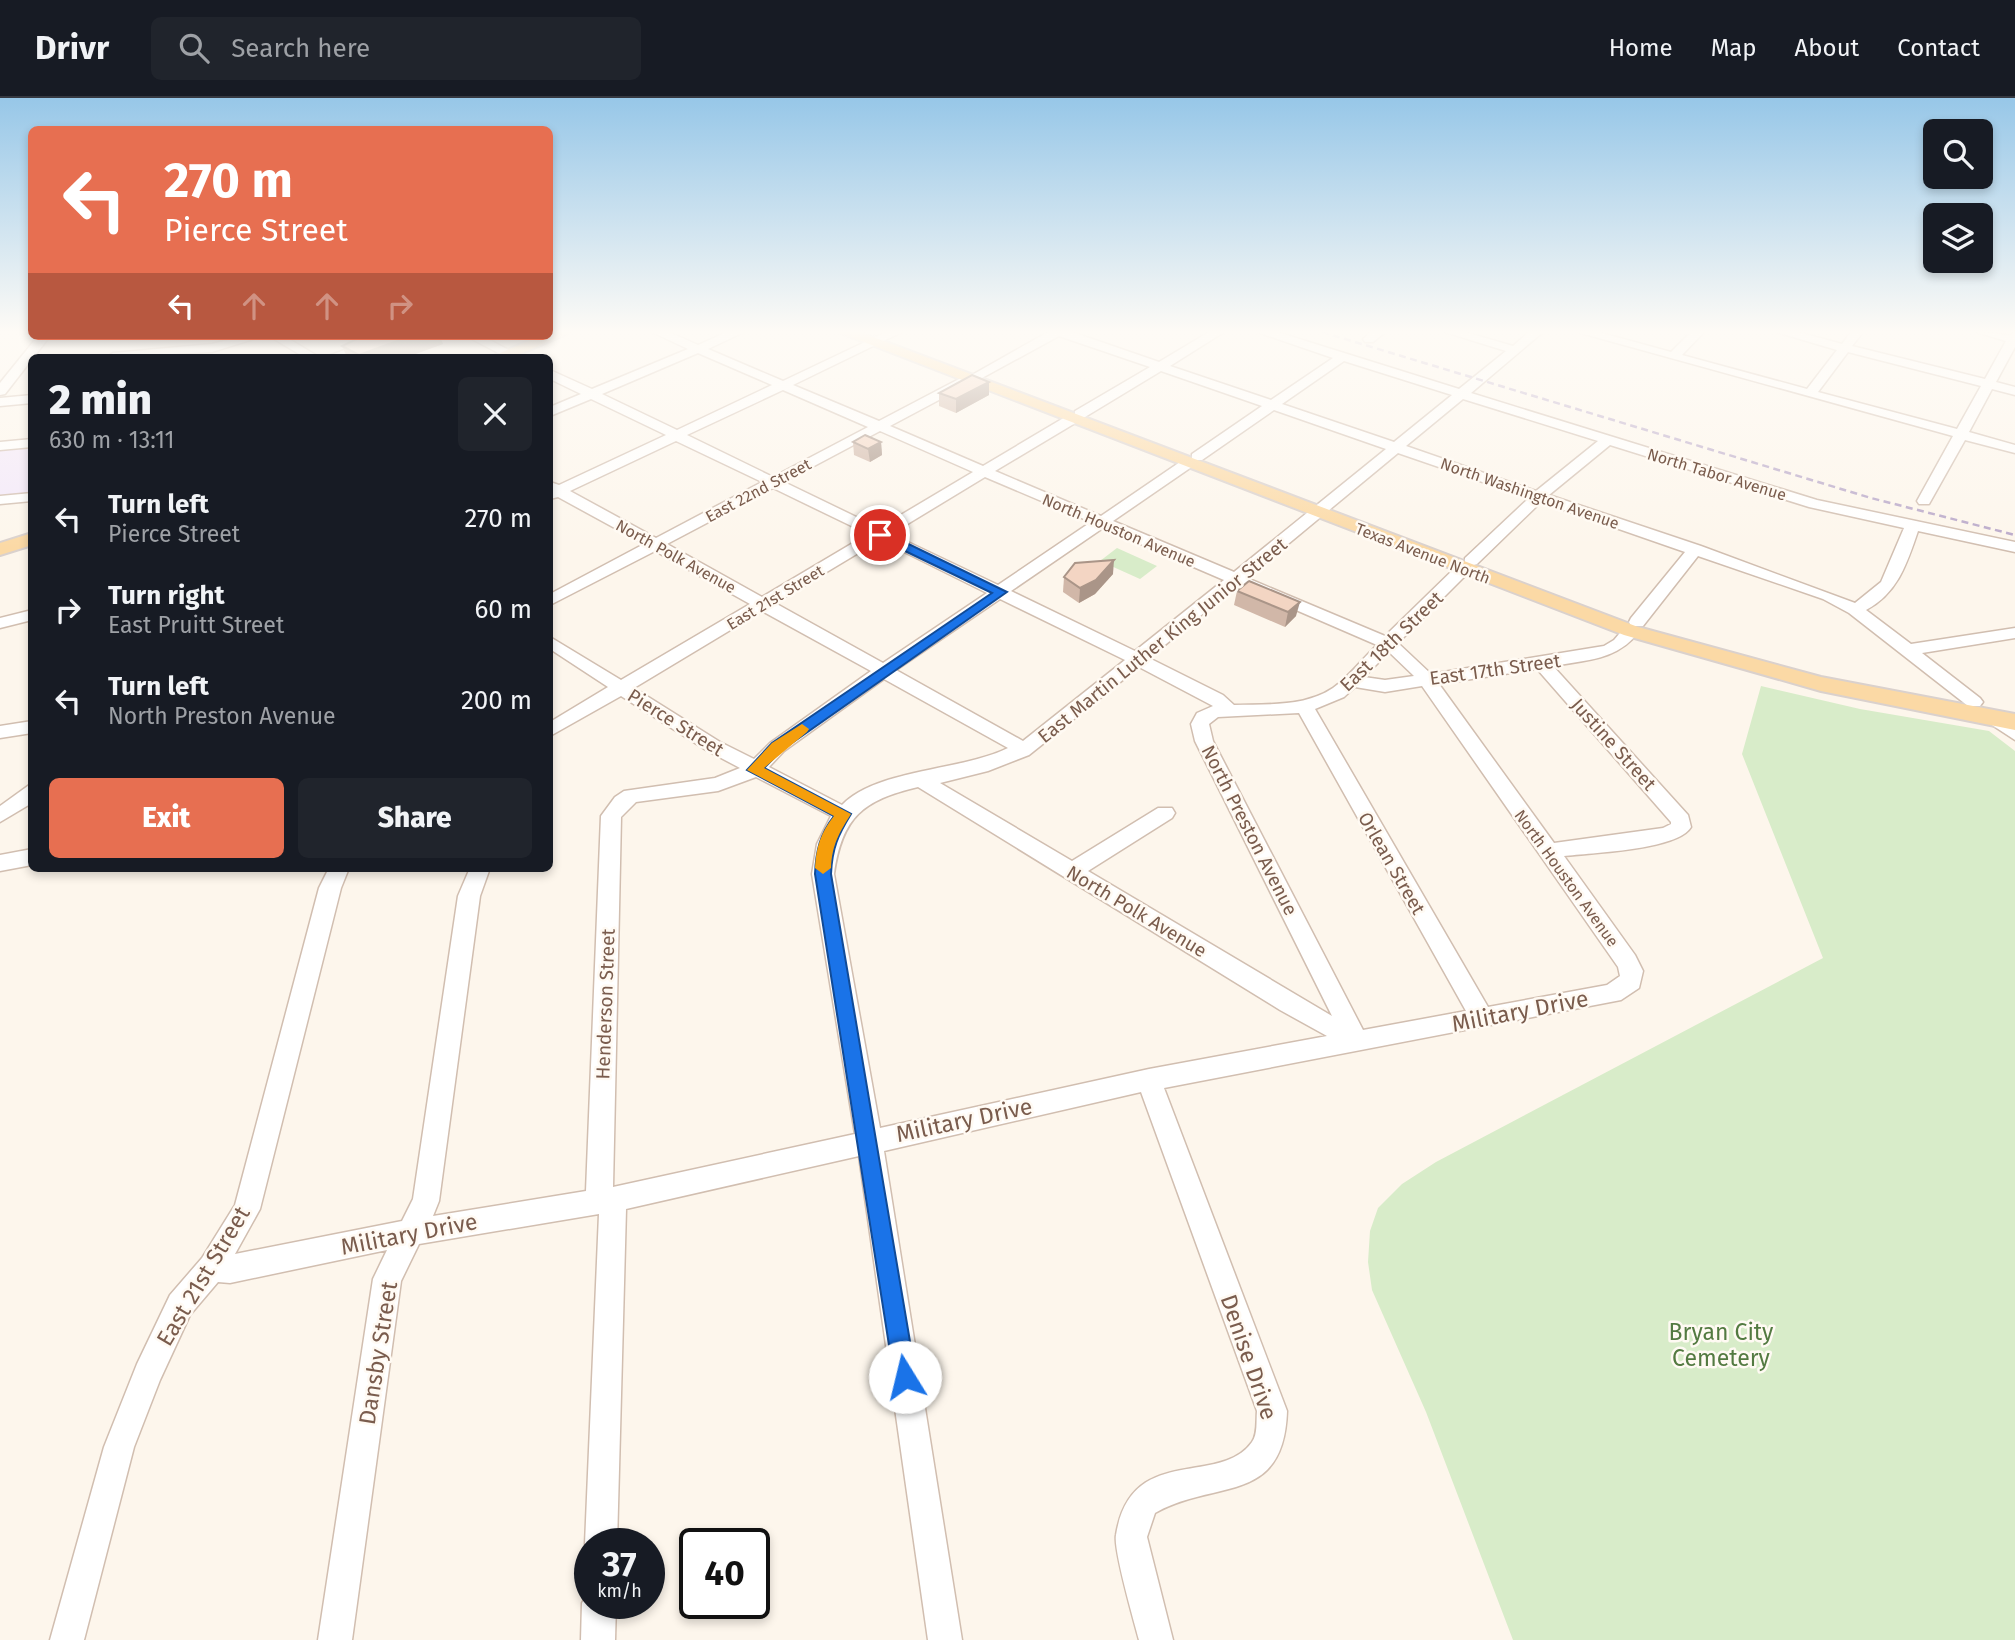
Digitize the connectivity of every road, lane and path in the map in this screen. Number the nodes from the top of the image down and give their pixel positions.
1 (612, 404) edge
2 (745, 404) edge
3 (826, 404) edge
4 (921, 404) edge
5 (1044, 404) edge
6 (1097, 404) edge
7 (1270, 404) edge
8 (1451, 404) edge
9 (1487, 404) edge
10 (1847, 404) edge
11 (1977, 404) edge
12 (1273, 405) junction
13 (1076, 416) junction
14 (878, 426) junction
15 (1960, 434) junction
16 (677, 435) junction
17 (1607, 440) junction
18 (28, 443) edge
19 (0, 446) edge
20 (1398, 448) junction
21 (2015, 449) edge
22 (1193, 460) junction
23 (984, 471) junction
24 (774, 482) junction
25 (553, 490) edge
26 (553, 491) edge
27 (1539, 496) junction
28 (28, 497) edge
29 (0, 500) edge
30 (1924, 501) dead end
31 (1324, 510) junction
32 (1101, 523) junction
33 (1913, 524) junction
34 (28, 532) edge
35 (880, 535) junction
36 (0, 540) edge
37 (28, 540) edge
38 (654, 544) junction
39 (2015, 547) edge
40 (0, 549) edge
41 (1696, 549) junction
42 (1467, 565) junction
43 (1236, 580) junction
44 (1001, 592) junction
45 (553, 598) edge
46 (762, 604) junction
47 (1855, 609) junction
48 (28, 616) edge
49 (0, 623) edge
50 (1634, 627) junction
51 (2015, 633) edge
52 (553, 644) edge
53 (1389, 645) junction
54 (1909, 650) junction
55 (1139, 660) junction
56 (1541, 663) junction
57 (884, 670) junction
58 (1769, 673) junction
59 (1426, 679) junction
60 (1353, 681) junction
61 (621, 688) junction
62 (1974, 702) junction
63 (1304, 706) junction
64 (1228, 709) junction
65 (2010, 717) edge
66 (28, 728) edge
67 (553, 728) edge
68 (0, 732) edge
69 (2015, 734) edge
70 (1022, 750) junction
71 (754, 770) junction
72 (918, 778) junction
73 (28, 794) edge
74 (1165, 813) dead end
75 (844, 814) junction
76 (0, 815) edge
77 (1547, 851) junction
78 (28, 858) edge
79 (0, 863) edge
80 (337, 872) edge
81 (478, 872) edge
82 (1071, 872) junction
83 (1631, 981) joint
84 (1482, 1018) junction
85 (1357, 1041) junction
86 (1149, 1080) junction
87 (869, 1140) junction
88 (606, 1200) junction
89 (412, 1232) junction
90 (212, 1268) junction
91 (601, 1528) edge
92 (599, 1619) edge
93 (67, 1640) edge
94 (335, 1640) edge
95 (598, 1640) edge
96 (945, 1640) edge
97 (1156, 1640) edge

1 - 16 street
2 - 16 street
3 - 14 street, North Houston Avenue
4 - 14 street, East 22nd Street
5 - 13 main road, Texas Avenue North
6 - 13 street, East 21st Street
7 - 12 street, North Washington Avenue
8 - 20 street, East Martin Luther King Junior Street
9 - 17 street, North Tabor Avenue
10 - 15 street
11 - 15 street
12 - 20 street, North Washington Avenue
12 - 22 street
13 - 22 main road, Texas Avenue North
13 - 23 street, East 21st Street
14 - 23 street, North Houston Avenue
14 - 24 street, East 22nd Street
15 - 21 street
15 - 30 street
16 - 24 street
16 - 25 street
17 - 27 street, East 18th Street
17 - 33 street, North Tabor Avenue
18 - 19 street
20 - 27 street, North Washington Avenue
20 - 31 street, East Martin Luther King Junior Street
22 - 31 main road, Texas Avenue North
22 - 32 street
23 - 32 street, North Houston Avenue
23 - 35 street, East 21st Street
24 - 35 street
24 - 38 street, East 22nd Street
26 - 38 street, North Polk Avenue
27 - 41 street, North Washington Avenue
27 - 42 street, East 18th Street
28 - 29 street
31 - 42 main road, Texas Avenue North
31 - 43 street, East Martin Luther King Junior Street
32 - 43 street, North Houston Avenue
32 - 44 street
33 - 39 street, North Tabor Avenue
33 - 47 street
34 - 36 main road
35 - 44 street
35 - 46 street, East 21st Street
37 - 40 main road
38 - 45 street, East 22nd Street
38 - 46 street, North Polk Avenue
41 - 47 street, North Washington Avenue
41 - 50 street, East 17th Street
42 - 50 main road, Texas Avenue North
42 - 53 street, East 18th Street
43 - 53 street, North Houston Avenue
43 - 55 street, East Martin Luther King Junior Street
44 - 55 street
44 - 57 street
46 - 57 street, North Polk Avenue
46 - 61 street, East 21st Street
47 - 54 street, North Washington Avenue
48 - 49 street
50 - 56 street, East 17th Street
50 - 58 main road, Texas Avenue North
50 - 62 main road, Texas Avenue North
51 - 54 street
52 - 61 street, Pierce Street
53 - 59 street, North Houston Avenue
53 - 60 street, East 18th Street
54 - 62 street, North Washington Avenue
55 - 64 street
55 - 70 street, East Martin Luther King Junior Street
56 - 59 street, East 17th Street
56 - 77 street, Justine Street
57 - 70 street, North Polk Avenue
57 - 71 street
58 - 62 main road
58 - 65 main road, Texas Avenue North
59 - 60 street, East 17th Street
59 - 77 street, North Houston Avenue
60 - 63 street, East 18th Street
61 - 67 street, East 21st Street
61 - 71 street, Pierce Street
62 - 65 main road, Texas Avenue North
63 - 64 street, East 18th Street
63 - 84 street, Orlean Street
64 - 85 street, North Preston Avenue
65 - 69 street
66 - 68 street
70 - 72 street, East Martin Luther King Junior Street
71 - 75 street, Pierce Street
71 - 88 street, Henderson Street
72 - 75 street, East Martin Luther King Junior Street
72 - 82 street, North Polk Avenue
73 - 76 street
74 - 82 street
75 - 87 street, East Martin Luther King Junior Street
77 - 83 street, North Houston Avenue
78 - 79 street
80 - 90 street, East 21st Street
81 - 89 street, Dansby Street
82 - 85 street, North Polk Avenue
83 - 84 street, Military Drive
84 - 85 street, Military Drive
85 - 86 street, Military Drive
86 - 87 street, Military Drive
86 - 97 street, Denise Drive
87 - 88 street, Military Drive
87 - 96 street, East Martin Luther King Junior Street
88 - 89 street, Military Drive
88 - 91 street, Henderson Street
89 - 90 street, Military Drive
89 - 94 street, Dansby Street
90 - 93 street, East 21st Street
92 - 95 street

